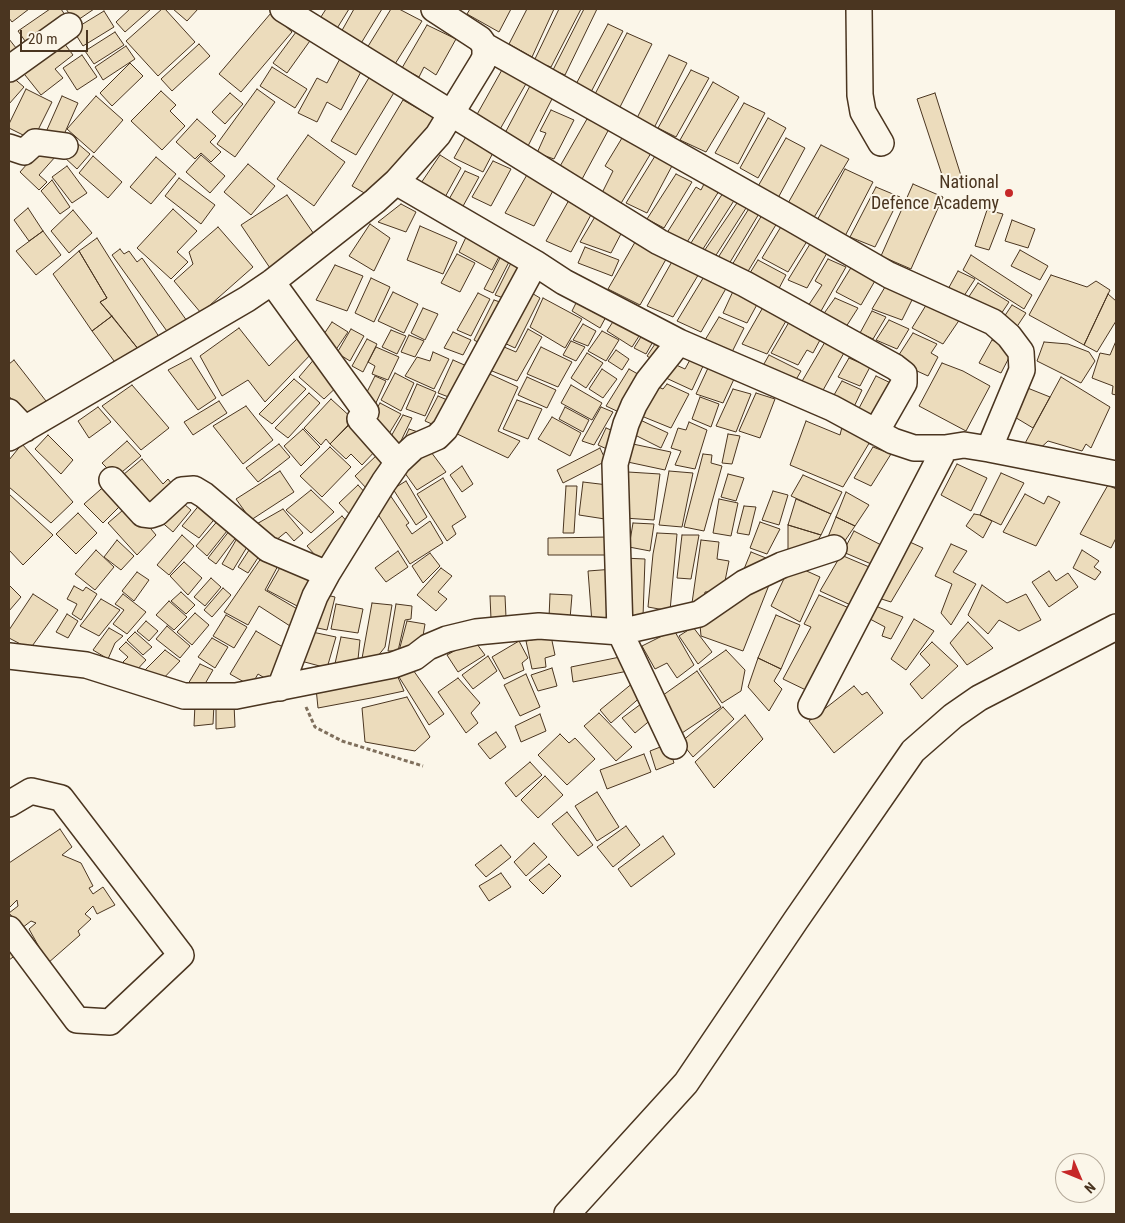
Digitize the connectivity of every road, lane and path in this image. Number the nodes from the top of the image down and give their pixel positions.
1 (283, 9) edge
2 (434, 9) edge
3 (859, 9) edge
4 (69, 26) dead end
5 (484, 46) junction
6 (9, 70) edge
7 (451, 113) junction
8 (881, 143) dead end
9 (65, 146) dead end
10 (9, 147) edge
11 (396, 182) junction
12 (535, 263) junction
13 (272, 282) junction
14 (679, 342) junction
15 (14, 426) edge
16 (876, 432) junction
17 (945, 448) junction
18 (988, 449) junction
19 (398, 462) junction
20 (1116, 474) edge
21 (112, 480) dead end
22 (834, 548) dead end
23 (327, 574) junction
24 (1116, 627) edge
25 (620, 632) junction
26 (9, 656) edge
27 (292, 686) junction
28 (810, 706) dead end
29 (674, 746) dead end
30 (423, 766) dead end
31 (9, 804) edge
32 (9, 929) edge
33 (567, 1214) edge

1 - 7 street
2 - 5 street
3 - 8 street
4 - 6 street
5 - 7 street
5 - 18 street
7 - 11 street
7 - 16 street
9 - 10 street
11 - 12 street
11 - 13 street
12 - 14 street
12 - 19 street
13 - 15 street
13 - 19 street
14 - 16 street
14 - 25 street
16 - 17 street
17 - 18 street
17 - 28 street
18 - 20 street
19 - 23 street
21 - 23 street
22 - 25 street
23 - 27 street
24 - 33 street
25 - 27 street
25 - 29 street
26 - 27 street
27 - 30 path
31 - 32 street

